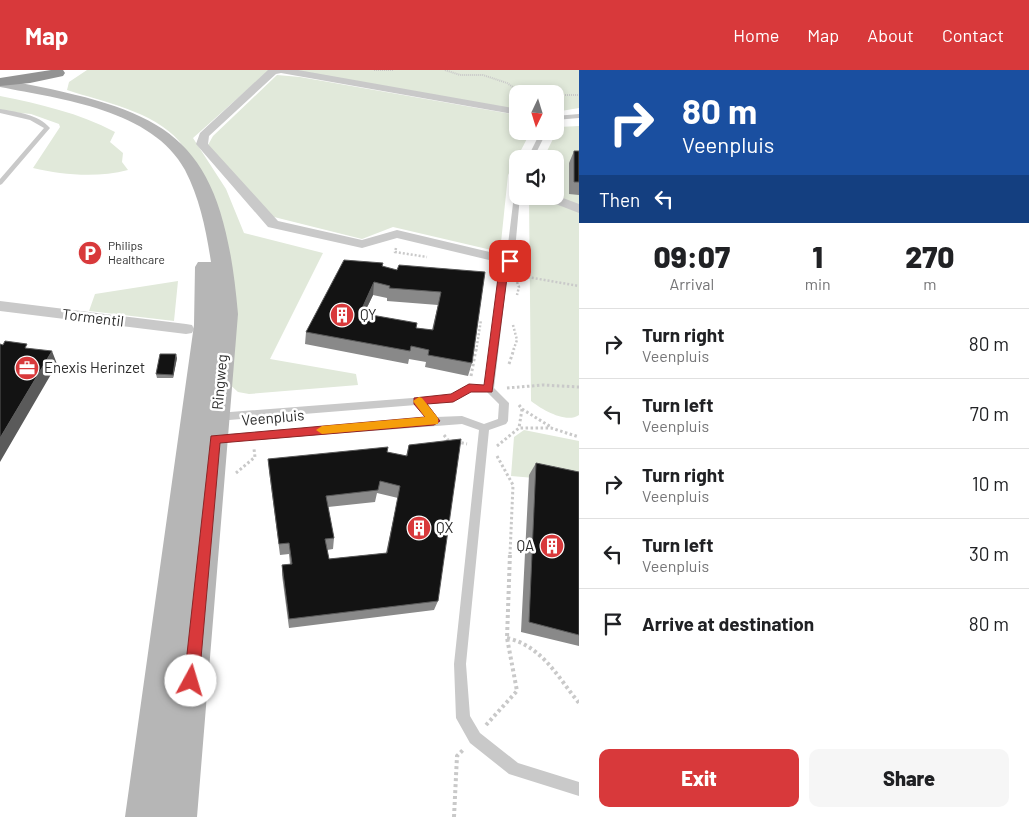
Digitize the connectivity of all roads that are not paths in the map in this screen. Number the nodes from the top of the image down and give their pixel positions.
1 (64, 73) edge
2 (0, 83) edge
3 (0, 92) edge
4 (35, 93) junction
5 (509, 110) edge
6 (0, 111) edge
7 (579, 116) edge
8 (564, 117) edge
9 (0, 183) edge
10 (564, 202) edge
11 (516, 205) edge
12 (579, 209) edge
13 (510, 261) junction
14 (0, 306) edge
15 (186, 329) dead end
16 (489, 389) junction
17 (418, 401) junction
18 (434, 421) junction
19 (209, 428) junction
20 (484, 428) junction
21 (579, 789) edge
22 (145, 817) edge
23 (178, 817) edge

1 - 2 highway
1 - 4 highway
2 - 4 main road, Ringweg
3 - 4 main road, Ringweg
4 - 19 main road, Ringweg
4 - 19 main road, Ringweg
5 - 13 street
6 - 9 lane
7 - 8 lane
10 - 12 street
11 - 13 lane
13 - 16 lane
14 - 15 street, Tormentil
16 - 17 lane, Veenpluis
16 - 20 lane
17 - 18 lane
17 - 19 lane, Veenpluis
18 - 19 lane, Veenpluis
18 - 20 lane, Veenpluis
19 - 22 main road, Ringweg
19 - 23 main road, Ringweg
20 - 21 lane

